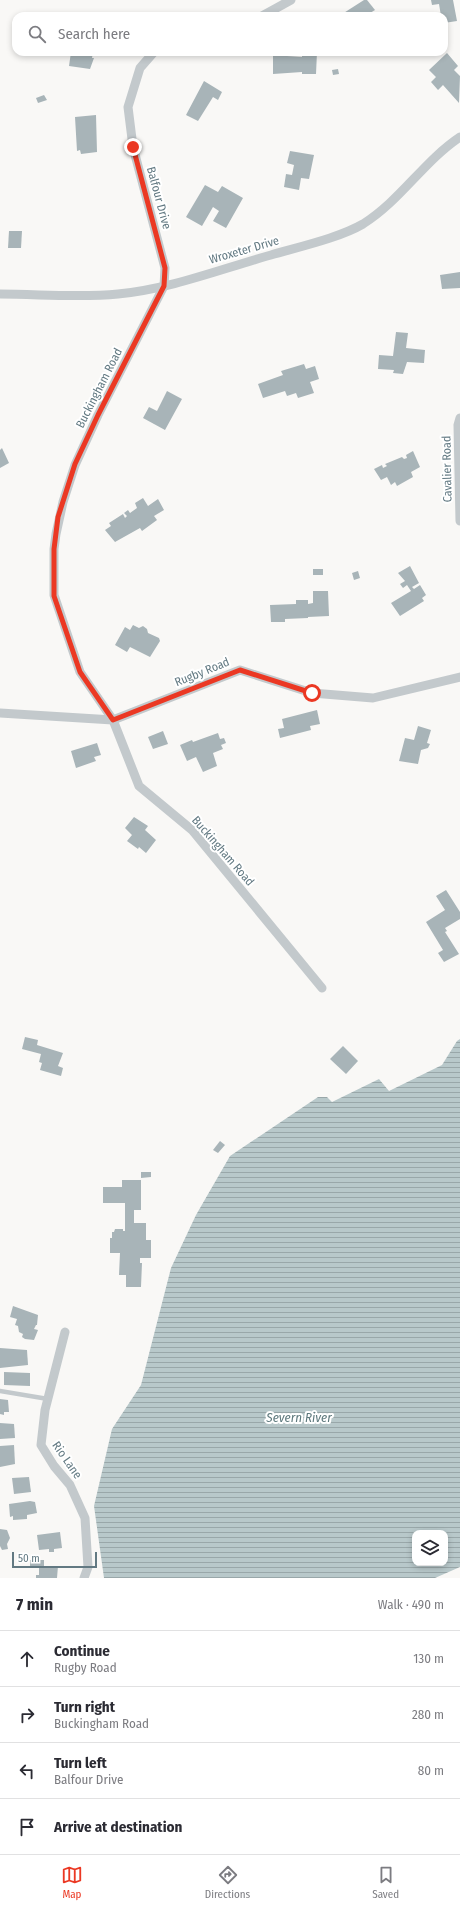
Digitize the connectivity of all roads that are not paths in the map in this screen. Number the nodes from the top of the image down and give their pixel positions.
1 (291, 0) edge
2 (269, 12) edge
3 (150, 56) edge
4 (459, 141) edge
5 (164, 286) junction
6 (0, 294) edge
7 (460, 418) edge
8 (460, 521) edge
9 (460, 677) edge
10 (0, 713) edge
11 (113, 720) junction
12 (322, 988) dead end
13 (65, 1332) dead end
14 (0, 1391) edge
15 (48, 1399) junction
16 (84, 1578) edge

1 - 2 street
3 - 5 street, Balfour Drive
4 - 5 street, Wroxeter Drive
5 - 6 street, Wroxeter Drive
5 - 11 street, Buckingham Road
7 - 8 street, Cavalier Road
9 - 11 street, Rugby Road
10 - 11 street, Rugby Road
11 - 12 street, Buckingham Road
13 - 15 street, Rio Lane
14 - 15 lane
15 - 16 street, Rio Lane

